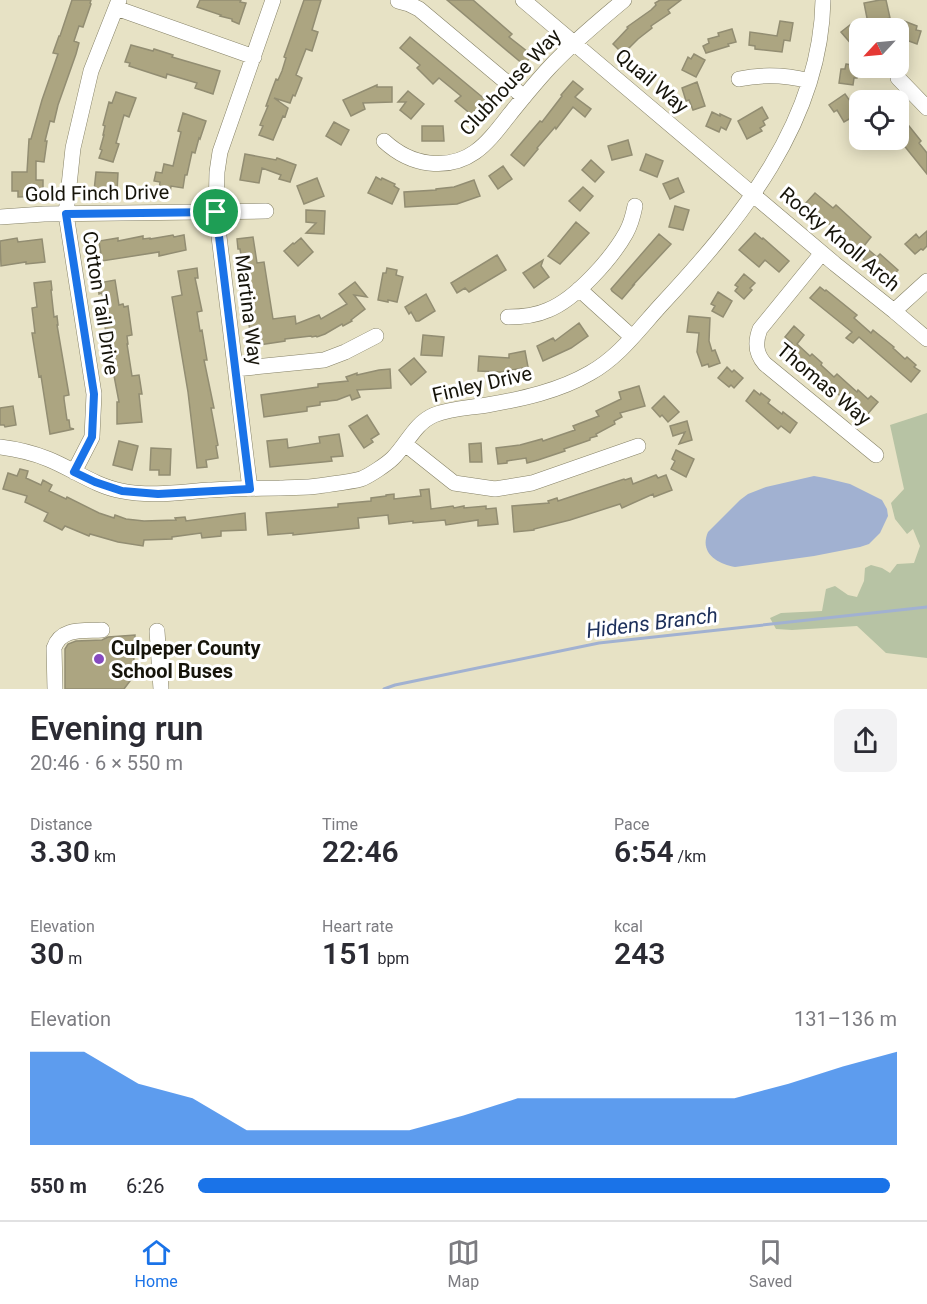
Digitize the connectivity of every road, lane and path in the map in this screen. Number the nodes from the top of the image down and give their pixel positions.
1 (273, 0) edge
2 (523, 0) edge
3 (624, 0) edge
4 (823, 0) edge
5 (398, 1) edge
6 (117, 4) edge
7 (574, 43) junction
8 (254, 57) junction
9 (898, 78) dead end
10 (739, 80) dead end
11 (809, 81) junction
12 (524, 97) junction
13 (927, 108) edge
14 (384, 141) dead end
15 (754, 195) junction
16 (635, 206) dead end
17 (266, 211) dead end
18 (216, 212) junction
19 (66, 214) junction
20 (0, 217) edge
21 (822, 253) junction
22 (927, 281) edge
23 (579, 289) junction
24 (894, 311) junction
25 (508, 317) dead end
26 (376, 336) dead end
27 (632, 337) junction
28 (927, 339) edge
29 (235, 369) junction
30 (405, 444) junction
31 (638, 446) dead end
32 (0, 447) edge
33 (876, 455) dead end
34 (74, 472) junction
35 (250, 489) junction
36 (102, 630) dead end
37 (157, 631) dead end
38 (55, 689) edge
39 (161, 689) edge

1 - 8 street, Martina Way
2 - 7 street, Quail Way
3 - 7 street, Clubhouse Way
4 - 11 street, Finley Drive
5 - 12 street
6 - 8 street
6 - 19 street, Cotton Tail Drive
7 - 12 street, Clubhouse Way
7 - 15 street, Quail Way
8 - 18 street, Martina Way
9 - 13 street
10 - 11 street
11 - 15 street, Finley Drive
12 - 14 street, Clubhouse Way
15 - 21 street, Rocky Knoll Arch
15 - 27 street, Finley Drive
16 - 23 street
17 - 18 street, Gold Finch Drive
18 - 19 street, Gold Finch Drive
18 - 29 street, Martina Way
19 - 20 street, Gold Finch Drive
19 - 34 street, Cotton Tail Drive
21 - 24 street, Rocky Knoll Arch
21 - 33 street, Thomas Way
22 - 24 street
23 - 25 street
23 - 27 street
24 - 28 street, Rocky Knoll Arch
26 - 29 street
27 - 30 street, Finley Drive
29 - 35 street, Martina Way
30 - 31 street
30 - 35 street, Finley Drive
32 - 34 street, Finley Drive
34 - 35 street, Finley Drive
36 - 38 street
37 - 39 street

